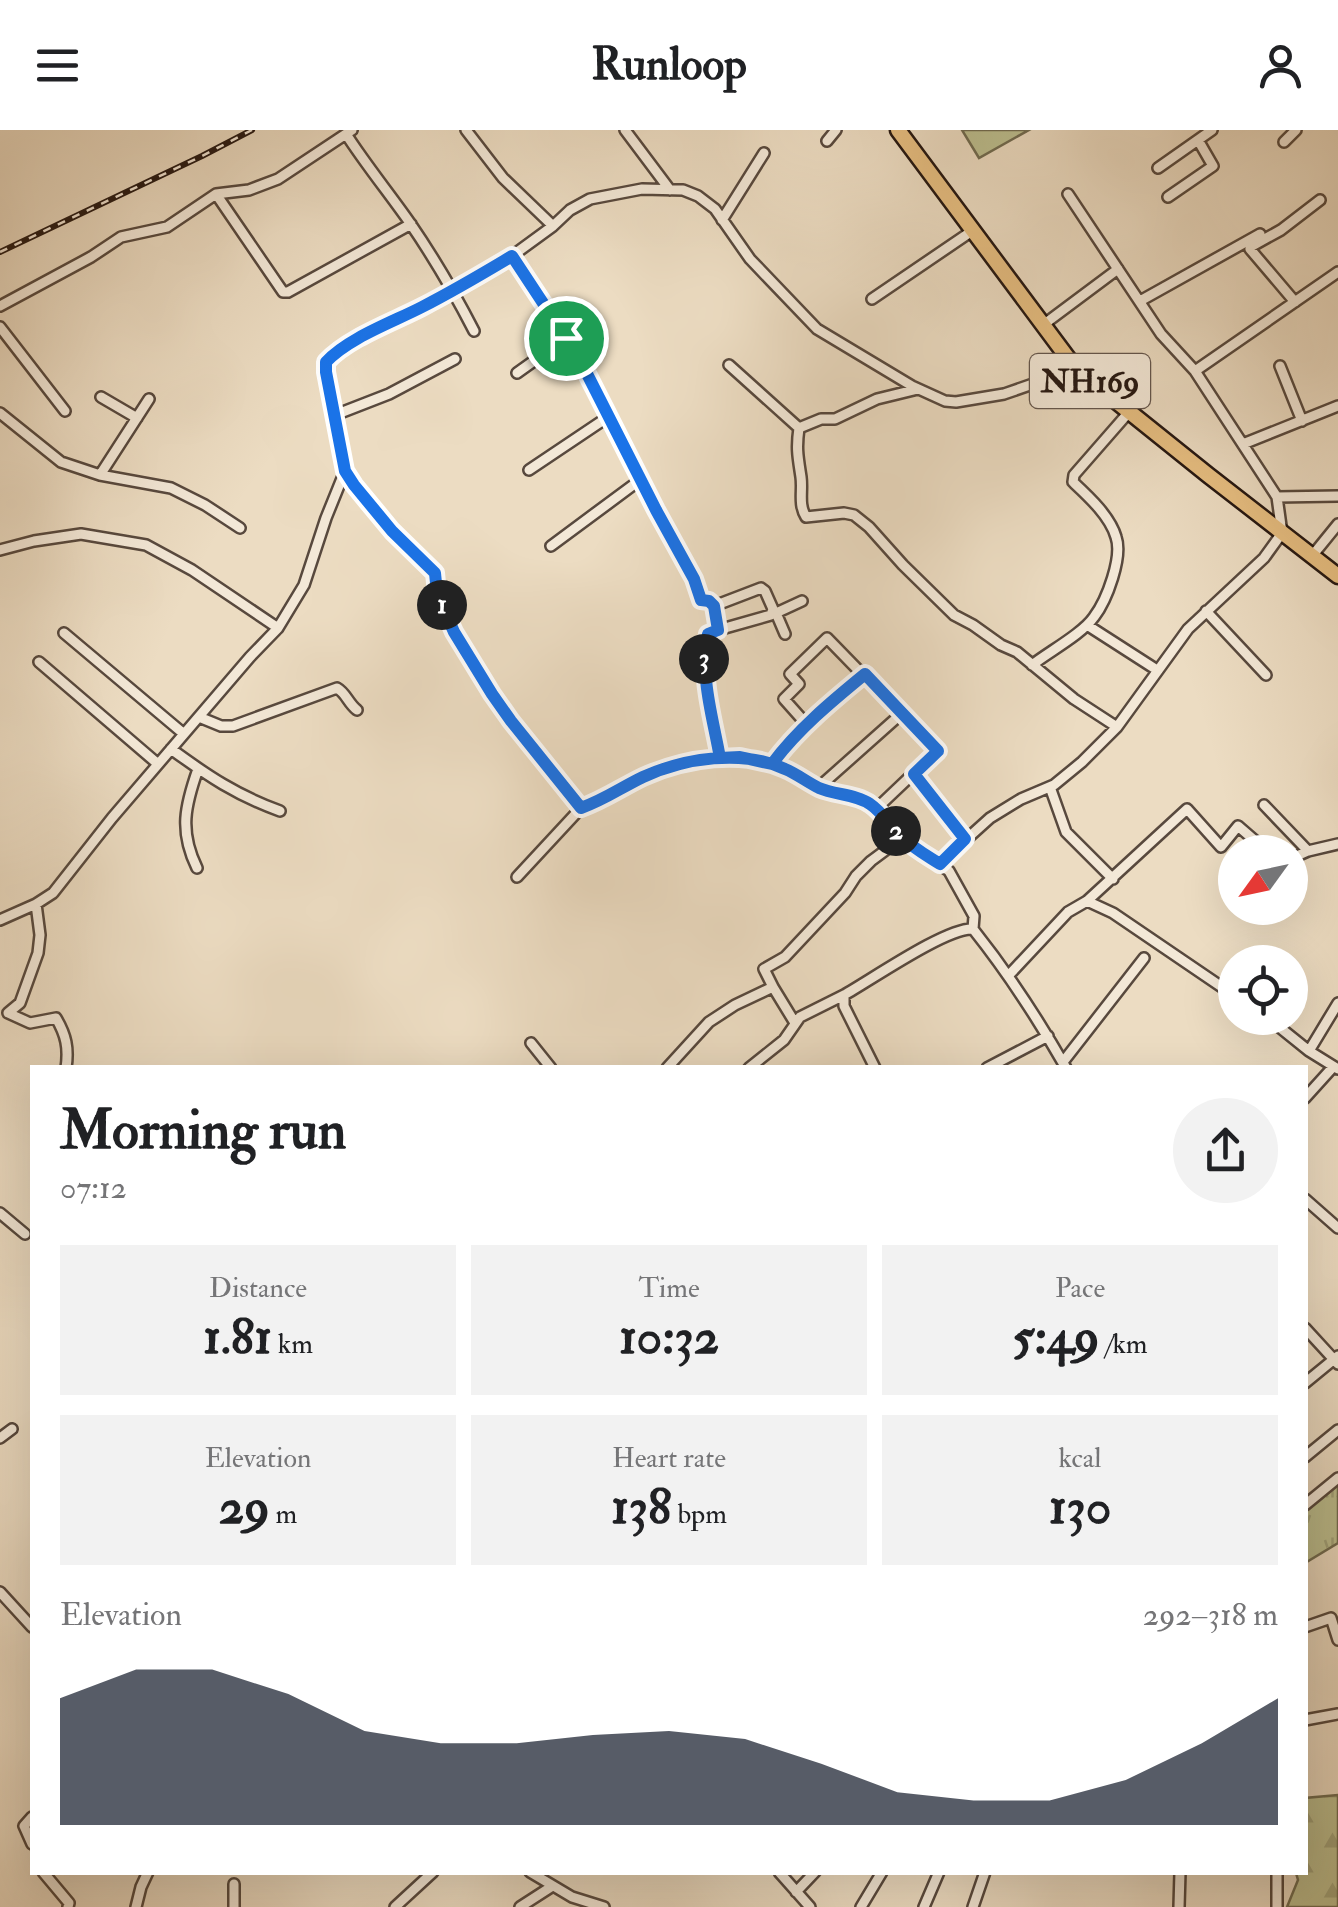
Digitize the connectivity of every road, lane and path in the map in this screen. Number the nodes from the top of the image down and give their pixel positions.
1 (466, 130) edge
2 (626, 130) edge
3 (836, 130) edge
4 (898, 130) edge
5 (1212, 130) edge
6 (1296, 130) edge
7 (349, 132) edge
8 (1198, 140) junction
9 (827, 141) dead end
10 (1284, 142) dead end
11 (764, 153) dead end
12 (1158, 168) dead end
13 (670, 190) junction
14 (216, 194) junction
15 (1068, 194) dead end
16 (1168, 197) dead end
17 (1320, 200) dead end
18 (722, 220) junction
19 (410, 224) junction
20 (553, 226) junction
21 (972, 230) junction
22 (1260, 234) dead end
23 (512, 256) junction
24 (1118, 268) junction
25 (1338, 272) edge
26 (454, 291) junction
27 (872, 299) dead end
28 (1140, 301) junction
29 (1295, 302) junction
30 (0, 306) edge
31 (1044, 325) junction
32 (0, 327) edge
33 (474, 331) dead end
34 (566, 338) junction
35 (455, 359) dead end
36 (730, 365) dead end
37 (1280, 366) dead end
38 (1076, 369) junction
39 (1194, 371) junction
40 (517, 373) dead end
41 (918, 389) junction
42 (101, 397) dead end
43 (149, 399) dead end
44 (1338, 406) edge
45 (65, 411) dead end
46 (1129, 412) junction
47 (0, 413) edge
48 (336, 415) junction
49 (608, 417) junction
50 (137, 418) junction
51 (1302, 421) junction
52 (799, 428) junction
53 (1244, 444) junction
54 (529, 470) dead end
55 (345, 471) junction
56 (100, 474) junction
57 (640, 480) junction
58 (1338, 496) edge
59 (1277, 497) junction
60 (1338, 524) edge
61 (240, 528) dead end
62 (1282, 533) junction
63 (551, 546) dead end
64 (0, 550) edge
65 (1312, 556) junction
66 (1338, 576) edge
67 (802, 601) dead end
68 (714, 606) junction
69 (1206, 611) junction
70 (774, 612) junction
71 (1086, 625) junction
72 (278, 628) junction
73 (718, 630) junction
74 (64, 633) dead end
75 (785, 634) dead end
76 (38, 662) dead end
77 (1032, 665) junction
78 (1157, 670) junction
79 (865, 674) junction
80 (1266, 675) dead end
81 (356, 710) dead end
82 (901, 714) junction
83 (199, 717) junction
84 (808, 726) junction
85 (1117, 727) junction
86 (184, 734) junction
87 (171, 749) junction
88 (720, 758) junction
89 (158, 764) junction
90 (772, 764) junction
91 (198, 769) junction
92 (914, 774) junction
93 (1050, 787) junction
94 (819, 788) junction
95 (1264, 805) dead end
96 (581, 808) junction
97 (876, 809) junction
98 (280, 811) dead end
99 (1231, 835) edge
100 (1248, 835) edge
101 (1293, 835) edge
102 (902, 838) junction
103 (965, 839) junction
104 (1218, 844) edge
105 (1338, 844) edge
106 (1308, 851) edge
107 (940, 864) junction
108 (196, 868) dead end
109 (517, 877) dead end
110 (1113, 878) junction
111 (1087, 901) junction
112 (36, 904) junction
113 (0, 920) edge
114 (973, 929) junction
115 (1144, 958) dead end
116 (1008, 976) junction
117 (1218, 984) edge
118 (773, 987) junction
119 (844, 995) junction
120 (1338, 1003) edge
121 (795, 1023) junction
122 (1289, 1035) edge
123 (1048, 1036) junction
124 (530, 1042) dead end
125 (1309, 1051) junction
126 (1009, 1062) edge
127 (66, 1065) edge
128 (549, 1065) edge
129 (670, 1065) edge
130 (753, 1065) edge
131 (874, 1065) edge
132 (1064, 1065) edge
133 (1336, 1068) edge
134 (1308, 1095) edge
135 (1308, 1202) edge
136 (0, 1213) edge
137 (1338, 1228) edge
138 (25, 1234) dead end
139 (1308, 1331) edge
140 (1337, 1360) edge
141 (1308, 1381) edge
142 (12, 1429) dead end
143 (1338, 1430) edge
144 (0, 1438) edge
145 (1308, 1455) edge
146 (1338, 1478) edge
147 (1308, 1503) edge
148 (0, 1592) edge
149 (30, 1625) edge
150 (1308, 1626) edge
151 (1338, 1640) edge
152 (1338, 1714) edge
153 (1308, 1719) edge
154 (46, 1875) edge
155 (147, 1875) edge
156 (430, 1875) edge
157 (537, 1875) edge
158 (782, 1875) edge
159 (811, 1875) edge
160 (880, 1875) edge
161 (938, 1875) edge
162 (983, 1875) edge
163 (1180, 1875) edge
164 (1276, 1875) edge
165 (234, 1884) dead end
166 (551, 1887) junction
167 (796, 1892) junction
168 (404, 1898) junction
169 (582, 1900) junction
170 (68, 1907) edge
171 (136, 1907) edge
172 (234, 1907) edge
173 (395, 1907) edge
174 (413, 1907) edge
175 (520, 1907) edge
176 (571, 1907) edge
177 (604, 1907) edge
178 (810, 1907) edge
179 (861, 1907) edge
180 (924, 1907) edge
181 (972, 1907) edge
182 (1179, 1907) edge
183 (1277, 1907) edge

1 - 20 street
2 - 13 street
3 - 9 street
4 - 21 highway, NH169
5 - 8 street
6 - 10 street
7 - 14 street
7 - 19 street
8 - 12 street
8 - 16 street
11 - 18 street
13 - 18 street
13 - 20 street
14 - 19 street
14 - 30 street
15 - 24 street
17 - 29 street
18 - 41 street
19 - 26 street
20 - 23 street
21 - 27 street
21 - 31 highway, NH169
22 - 28 street
23 - 26 street
23 - 34 street
24 - 28 street
24 - 31 street
25 - 29 street
26 - 33 street
26 - 48 street
28 - 39 street
29 - 39 street
31 - 38 highway, NH169
32 - 45 street
34 - 40 street
34 - 49 street
35 - 48 street
36 - 52 street
37 - 51 street
38 - 41 street
38 - 46 highway, NH169
39 - 53 street
41 - 52 street
42 - 50 street
43 - 50 street
44 - 51 street
46 - 62 highway, NH169
46 - 71 street
47 - 56 street
48 - 55 street
49 - 54 street
49 - 57 street
50 - 56 street
51 - 53 street
52 - 77 street
53 - 59 street
55 - 72 street
55 - 96 street
56 - 61 street
57 - 63 street
57 - 68 street
58 - 59 street
59 - 62 street
60 - 65 street
62 - 65 highway, NH169
62 - 69 street
64 - 72 street
65 - 66 highway, NH169
67 - 70 street
68 - 70 street
68 - 73 street
69 - 78 street
69 - 80 street
70 - 73 street
70 - 75 street
71 - 77 street
71 - 78 street
72 - 83 street
73 - 88 street
74 - 86 street
76 - 89 street
77 - 85 street
78 - 85 street
79 - 82 street
79 - 84 street
79 - 84 street
81 - 83 street
82 - 92 street
82 - 94 street
83 - 86 street
84 - 90 street
85 - 93 street
86 - 87 street
87 - 89 street
87 - 91 street
88 - 90 street
88 - 96 street
89 - 112 street
90 - 94 street
91 - 98 street
91 - 108 street
92 - 97 street
92 - 103 street
93 - 103 street
93 - 110 street
94 - 97 street
95 - 101 street
96 - 109 street
97 - 102 street
99 - 100 street
102 - 107 street
102 - 118 street
103 - 107 street
104 - 110 street
105 - 106 street
107 - 114 street
110 - 111 street
111 - 116 street
111 - 117 street
112 - 113 street
112 - 127 street
114 - 116 street
114 - 119 street
115 - 132 street
116 - 123 street
118 - 121 street
118 - 129 street
119 - 121 street
119 - 131 street
120 - 125 street
121 - 130 street
122 - 125 street
123 - 126 street
123 - 132 street
124 - 128 street
125 - 133 street
133 - 134 street
135 - 137 street
136 - 138 street
139 - 140 street
140 - 141 street
142 - 144 street
143 - 145 street
146 - 147 street
148 - 149 street
150 - 151 street
152 - 153 street
154 - 170 street
155 - 171 street
156 - 168 street
157 - 166 street
158 - 167 street
159 - 167 street
160 - 179 street
161 - 180 street
162 - 181 street
163 - 182 street
164 - 183 street
165 - 172 street
166 - 169 street
166 - 175 street
167 - 178 street
168 - 173 street
168 - 174 street
169 - 176 street
169 - 177 street

